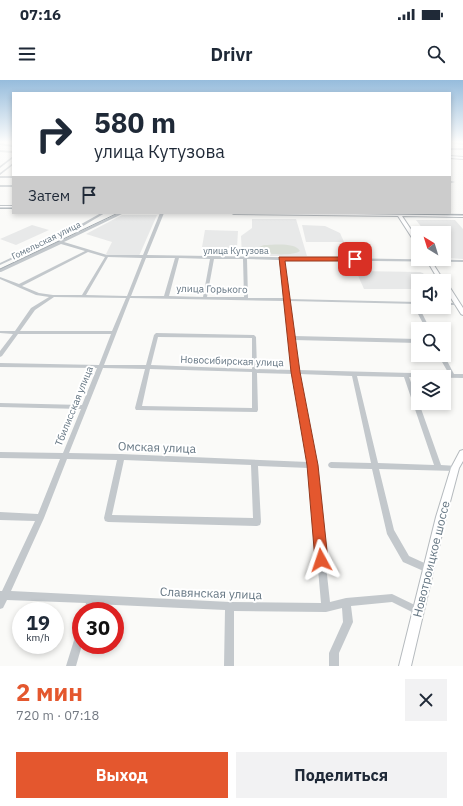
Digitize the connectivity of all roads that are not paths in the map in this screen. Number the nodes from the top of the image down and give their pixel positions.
1 (0, 177) edge
2 (12, 177) edge
3 (0, 186) edge
4 (12, 186) edge
5 (0, 208) edge
6 (12, 209) edge
7 (101, 214) edge
8 (120, 214) edge
9 (162, 214) edge
10 (352, 214) edge
11 (399, 214) edge
12 (451, 214) edge
13 (463, 215) edge
14 (411, 232) edge
15 (59, 242) junction
16 (87, 251) junction
17 (107, 256) junction
18 (144, 257) junction
19 (177, 258) junction
20 (212, 258) junction
21 (245, 258) junction
22 (281, 259) junction
23 (411, 259) edge
24 (451, 260) edge
25 (463, 261) edge
26 (0, 264) edge
27 (0, 271) edge
28 (0, 278) edge
29 (8, 282) junction
30 (0, 283) edge
31 (19, 286) junction
32 (451, 294) edge
33 (53, 296) junction
34 (83, 297) junction
35 (128, 297) junction
36 (166, 298) junction
37 (205, 298) junction
38 (246, 299) junction
39 (287, 300) junction
40 (411, 303) edge
41 (451, 306) edge
42 (461, 308) edge
43 (420, 314) dead end
44 (424, 322) edge
45 (0, 332) edge
46 (17, 332) junction
47 (114, 333) junction
48 (293, 338) junction
49 (411, 341) edge
50 (0, 355) edge
51 (445, 362) edge
52 (0, 365) edge
53 (100, 366) junction
54 (148, 367) junction
55 (254, 370) junction
56 (296, 372) junction
57 (354, 374) junction
58 (406, 375) junction
59 (452, 375) junction
60 (463, 376) edge
61 (0, 405) edge
62 (84, 407) junction
63 (463, 453) edge
64 (0, 455) edge
65 (64, 456) junction
66 (121, 457) junction
67 (254, 462) junction
68 (312, 465) junction
69 (331, 466) dead end
70 (377, 467) junction
71 (439, 468) junction
72 (455, 468) junction
73 (0, 516) edge
74 (40, 518) junction
75 (428, 569) junction
76 (2, 595) edge
77 (91, 600) joint
78 (346, 602) junction
79 (0, 605) edge
80 (230, 606) junction
81 (326, 608) junction
82 (418, 611) junction
83 (75, 654) edge
84 (71, 666) edge
85 (229, 666) edge
86 (334, 666) edge
87 (405, 666) edge

1 - 2 street
3 - 4 street
5 - 6 main road
7 - 26 street, Гомельская улица
8 - 15 street, Гомельская улица
9 - 18 street, Тбилисская улица
10 - 11 main road
11 - 13 main road
11 - 14 main road
12 - 13 main road
15 - 16 street, улица Кутузова
15 - 27 street, Гомельская улица
16 - 17 street, улица Кутузова
16 - 31 street
17 - 18 street, улица Кутузова
17 - 34 street
18 - 19 street, улица Кутузова
18 - 35 street, Тбилисская улица
19 - 20 street, улица Кутузова
19 - 36 street
20 - 21 street, улица Кутузова
20 - 37 street
21 - 22 street, улица Кутузова
21 - 38 street
22 - 23 street, улица Кутузова
22 - 39 street
24 - 25 street, улица Кутузова
28 - 29 street, улица Горького
29 - 30 street, улица Горького
29 - 31 street, улица Горького
31 - 33 street, улица Горького
32 - 42 main road
33 - 34 street, улица Горького
33 - 46 street
34 - 35 street, улица Горького
35 - 36 street, улица Горького
35 - 47 street, Тбилисская улица
36 - 37 street, улица Горького
37 - 38 street, улица Горького
38 - 39 street, улица Горького
39 - 40 street, улица Горького
39 - 48 street
41 - 42 street
43 - 44 street
45 - 46 street
46 - 47 street
46 - 50 street
47 - 53 street, Тбилисская улица
48 - 49 street
48 - 56 street
51 - 59 street
52 - 53 street, Новосибирская улица
53 - 54 street, Новосибирская улица
53 - 62 street, Тбилисская улица
54 - 55 street, Новосибирская улица
54 - 55 street
54 - 55 street
55 - 56 street, Новосибирская улица
56 - 57 street, Новосибирская улица
56 - 68 street
57 - 58 street, Новосибирская улица
57 - 70 street
58 - 59 street, Новосибирская улица
58 - 71 street
59 - 60 street, Новосибирская улица
61 - 62 street
62 - 65 street, Тбилисская улица
63 - 72 main road, Новотроицкое шоссе
64 - 65 street, Омская улица
65 - 66 street, Омская улица
65 - 74 street, Тбилисская улица
66 - 67 street, Омская улица
66 - 67 street
67 - 68 street, Омская улица
68 - 81 street
69 - 70 street
70 - 71 street
70 - 75 street
71 - 72 street
72 - 75 main road, Новотроицкое шоссе
73 - 74 street
74 - 76 street, Тбилисская улица
75 - 82 main road, Новотроицкое шоссе
76 - 77 street, Славянская улица
76 - 79 street, Тбилисская улица
77 - 80 street, Славянская улица
78 - 81 street, Славянская улица
78 - 82 street, Славянская улица
78 - 86 street
80 - 81 street, Славянская улица
80 - 85 street
82 - 87 main road, Новотроицкое шоссе
83 - 84 street

